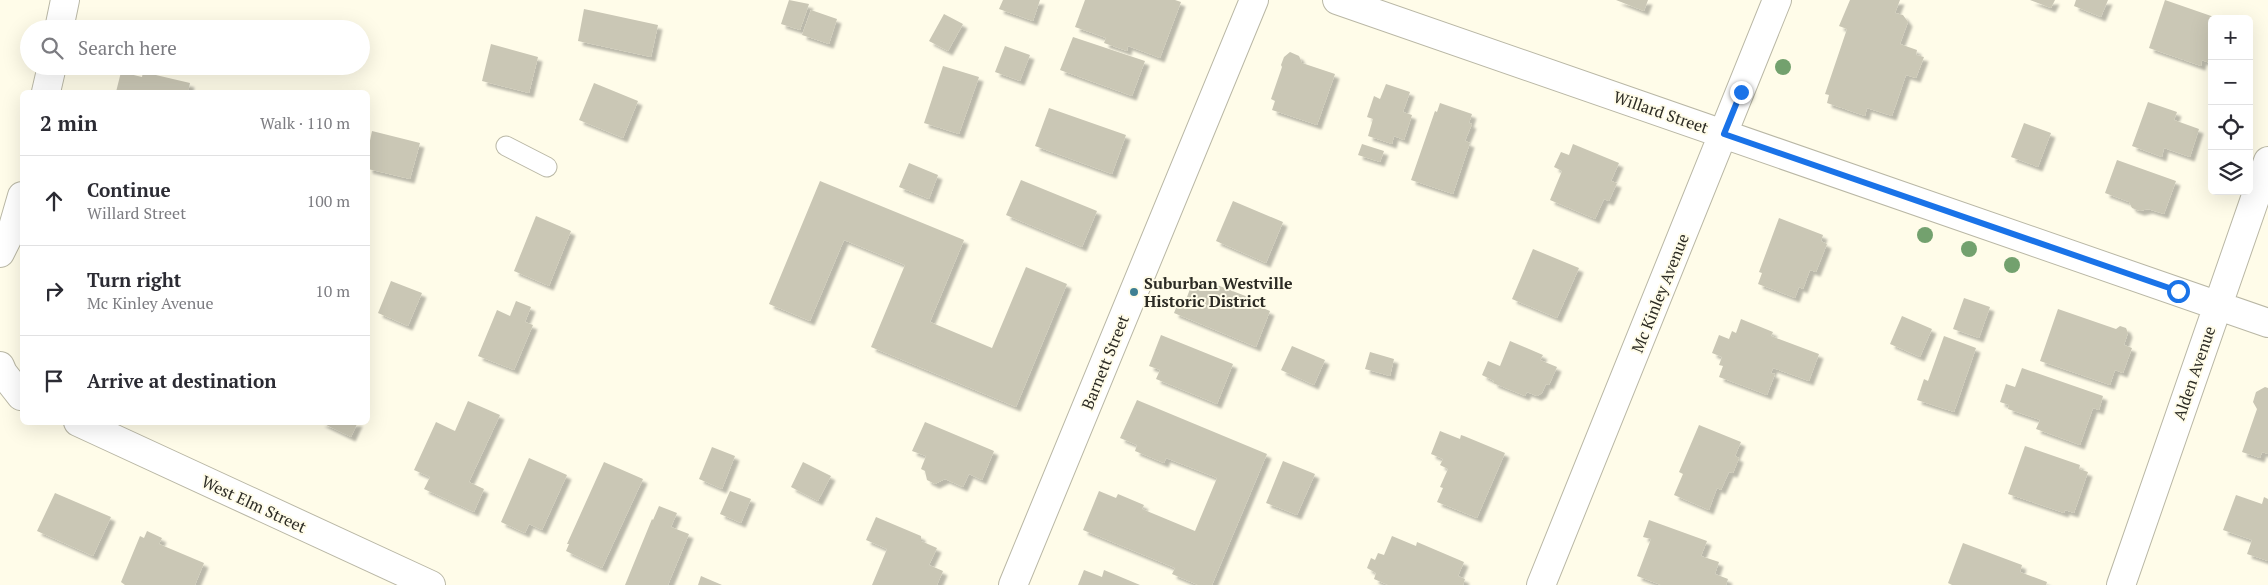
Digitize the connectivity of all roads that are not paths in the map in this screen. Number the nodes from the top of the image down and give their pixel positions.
1 (65, 0) edge
2 (1254, 0) edge
3 (1337, 0) edge
4 (1778, 0) edge
5 (61, 20) edge
6 (50, 75) edge
7 (46, 90) edge
8 (1724, 134) junction
9 (506, 146) dead end
10 (2268, 160) edge
11 (547, 167) dead end
12 (20, 203) edge
13 (0, 253) edge
14 (2218, 304) junction
15 (2268, 322) edge
16 (0, 366) edge
17 (14, 395) edge
18 (84, 425) edge
19 (431, 585) edge
20 (1013, 585) edge
21 (1541, 585) edge
22 (2121, 585) edge

1 - 5 street
2 - 20 street, Barnett Street
3 - 8 street, Willard Street
4 - 8 street, Mc Kinley Avenue
6 - 7 street
8 - 14 street, Willard Street
8 - 21 street, Mc Kinley Avenue
9 - 11 lane
10 - 14 street, Alden Avenue
12 - 13 street
14 - 15 street, Willard Street
14 - 22 street, Alden Avenue
16 - 17 street
18 - 19 street, West Elm Street

